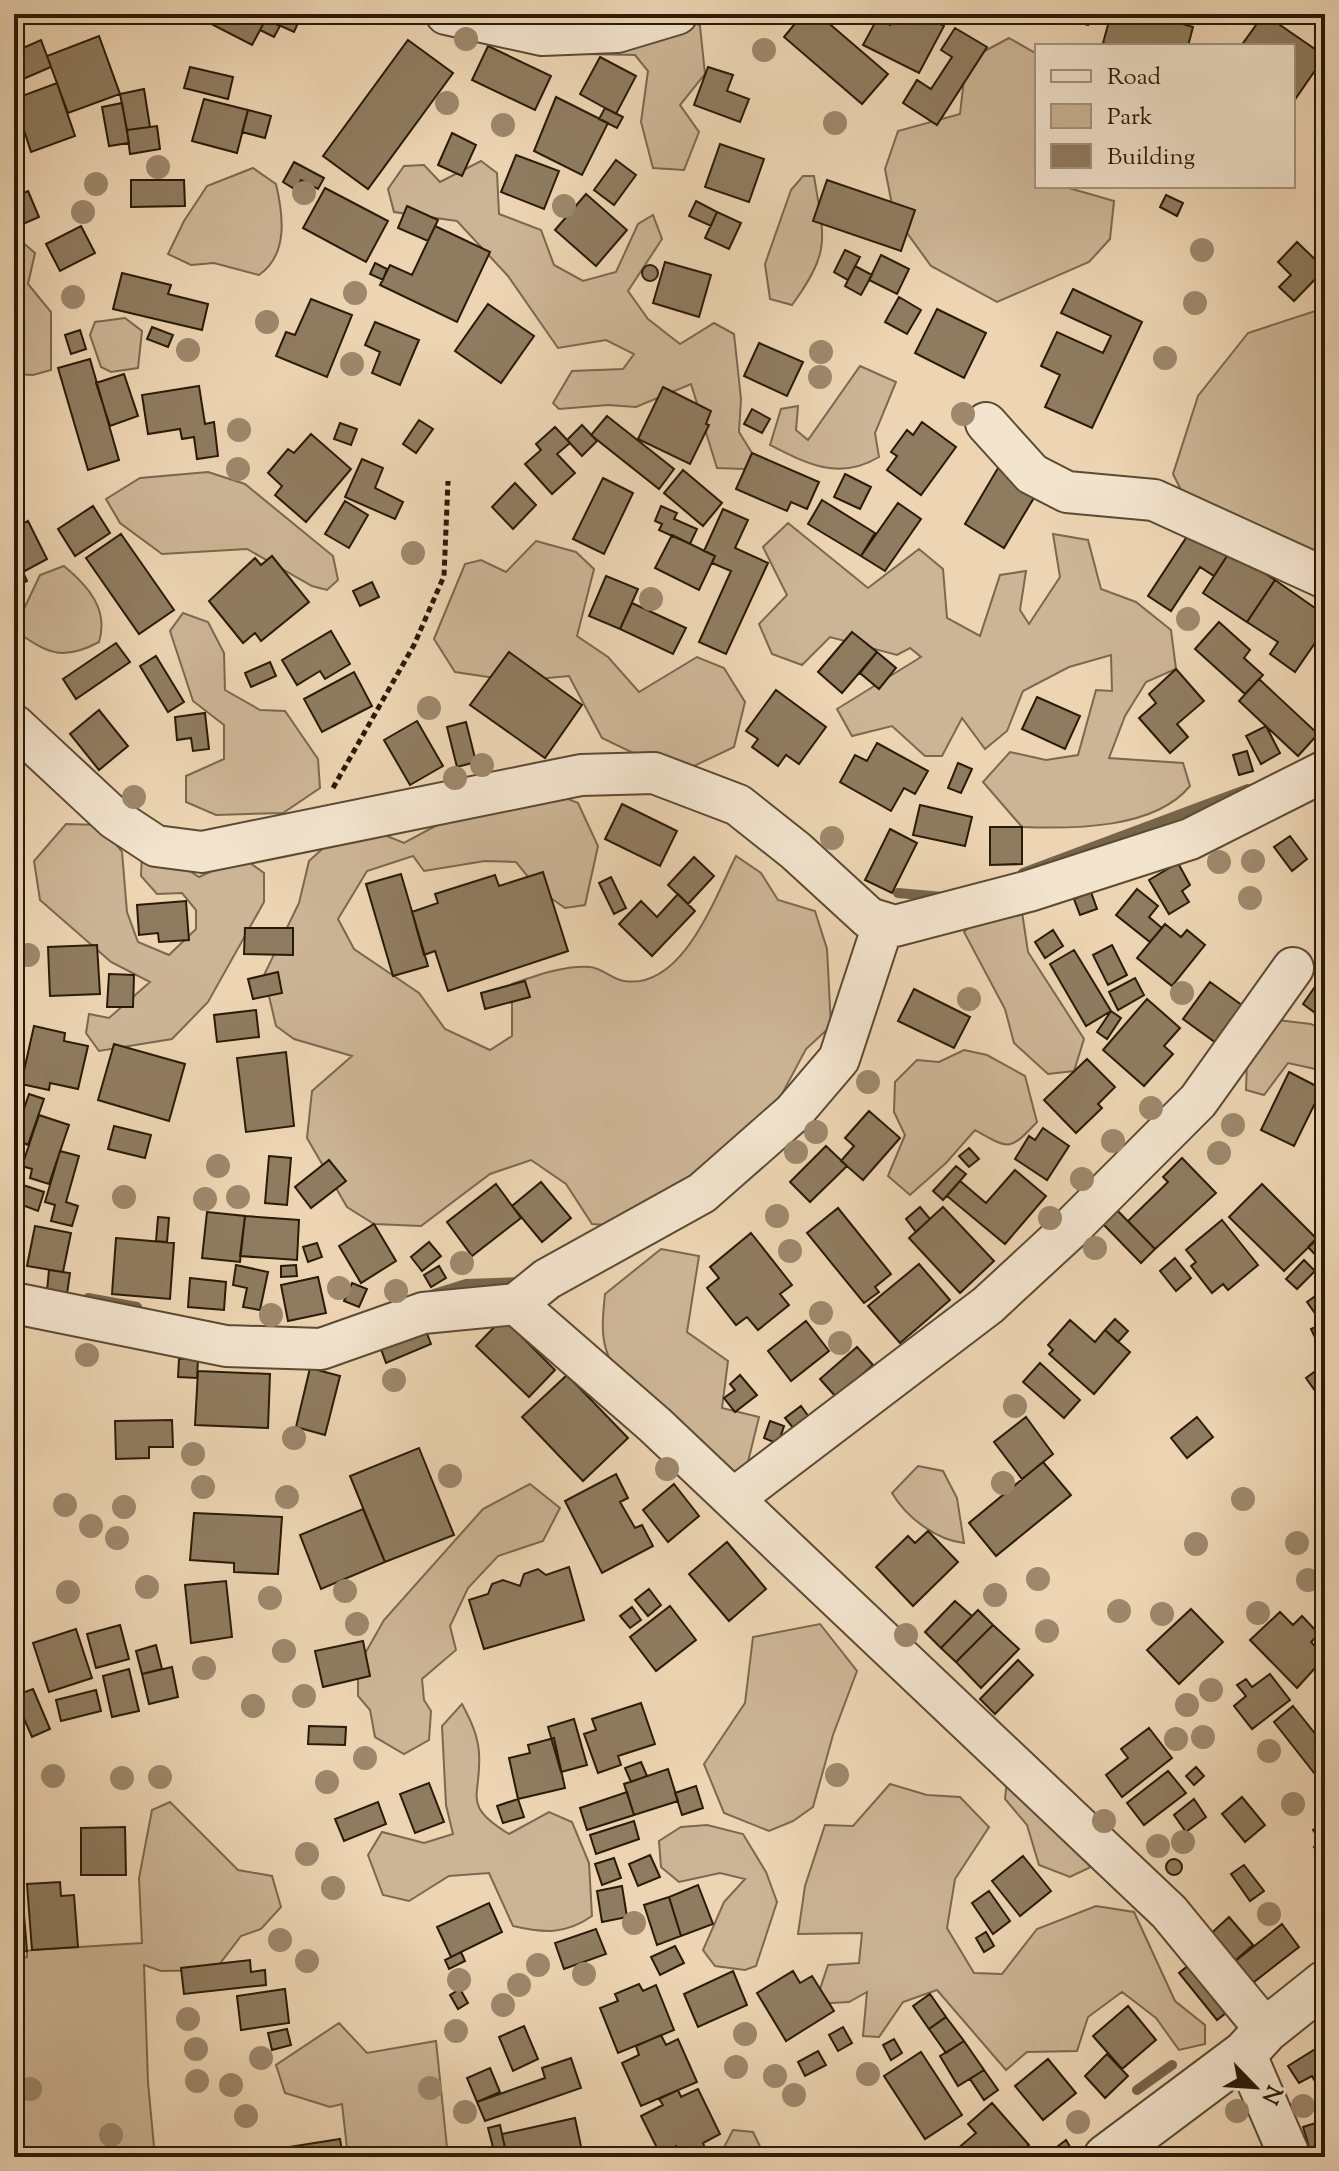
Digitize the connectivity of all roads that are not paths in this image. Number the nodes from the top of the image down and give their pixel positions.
1 (446, 14) edge
2 (677, 14) edge
3 (986, 423) dead end
4 (1325, 578) edge
5 (14, 725) edge
6 (1325, 771) edge
7 (883, 925) junction
8 (1293, 968) dead end
9 (14, 1303) edge
10 (516, 1304) junction
11 (733, 1499) junction
12 (1325, 1983) edge
13 (1255, 2041) junction
14 (1106, 2157) edge
15 (1290, 2157) edge

1 - 2 street
3 - 4 street
5 - 7 street
6 - 7 street
7 - 10 street
8 - 11 street
9 - 10 street
10 - 11 street
11 - 13 street
12 - 13 street
13 - 14 street
13 - 15 street

